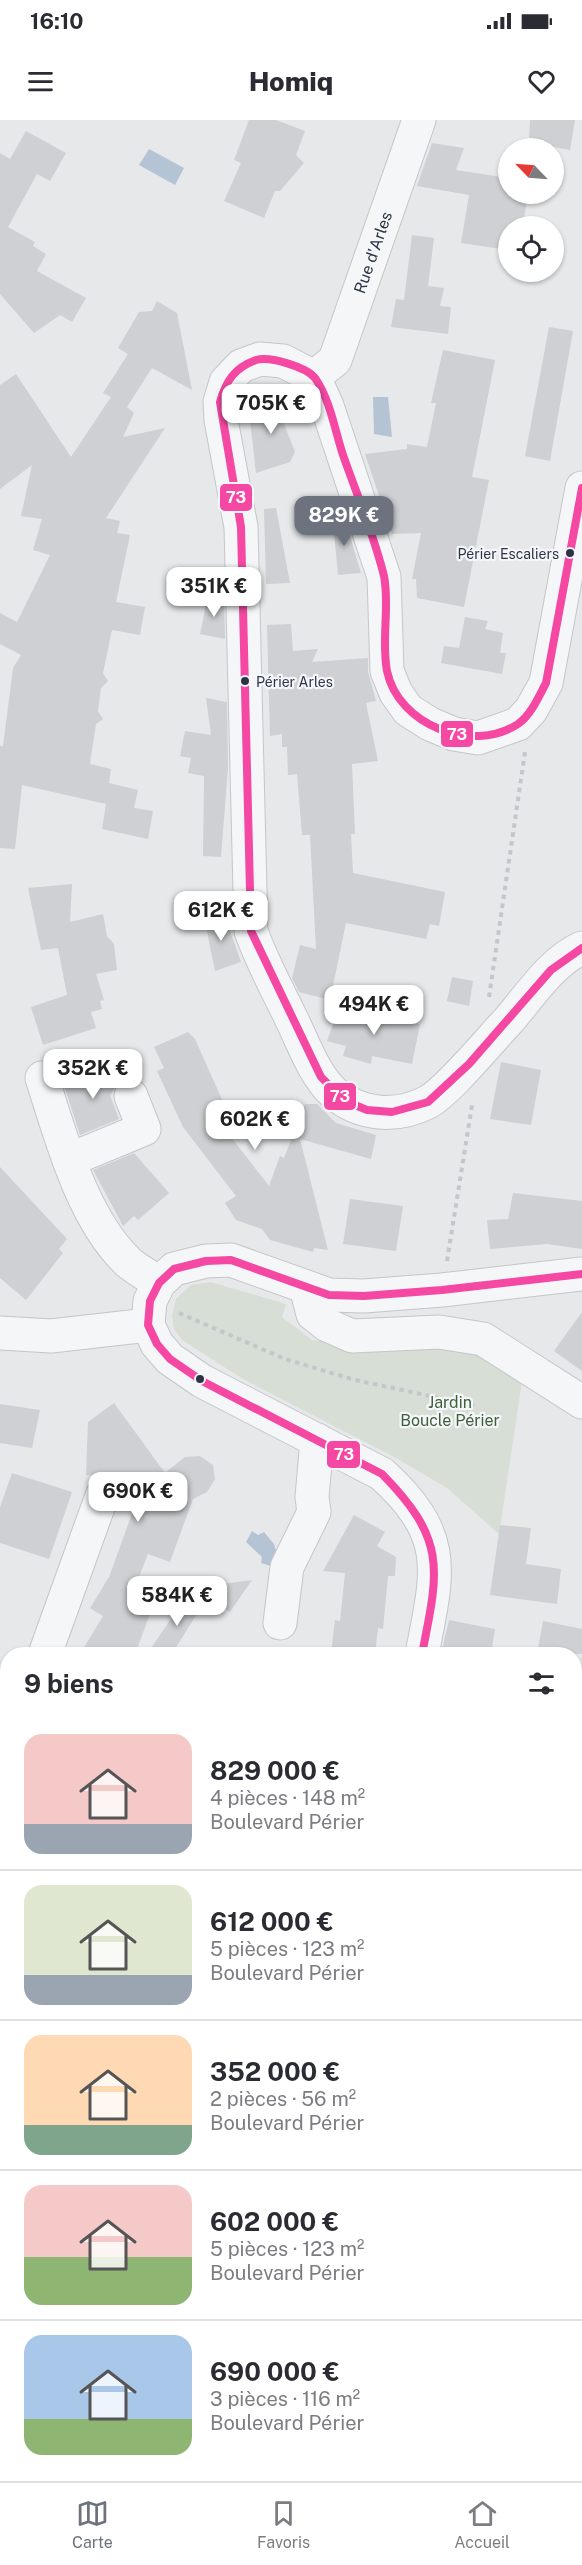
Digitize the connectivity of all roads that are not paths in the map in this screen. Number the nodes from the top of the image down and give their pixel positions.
1 (418, 120) edge
2 (314, 377) junction
3 (582, 488) edge
4 (582, 948) edge
5 (42, 1078) dead end
6 (130, 1096) dead end
7 (69, 1160) junction
8 (582, 1274) edge
9 (306, 1287) junction
10 (152, 1303) junction
11 (0, 1333) edge
12 (582, 1402) edge
13 (317, 1440) junction
14 (102, 1496) dead end
15 (280, 1623) dead end
16 (48, 1647) edge
17 (423, 1647) edge

1 - 2 street, Rue d'Arles
2 - 3 street
2 - 4 street
5 - 7 street
6 - 7 street
7 - 10 street
8 - 9 street
9 - 10 street
9 - 12 street
10 - 11 street
10 - 13 street
13 - 15 street
13 - 17 street
14 - 16 street

